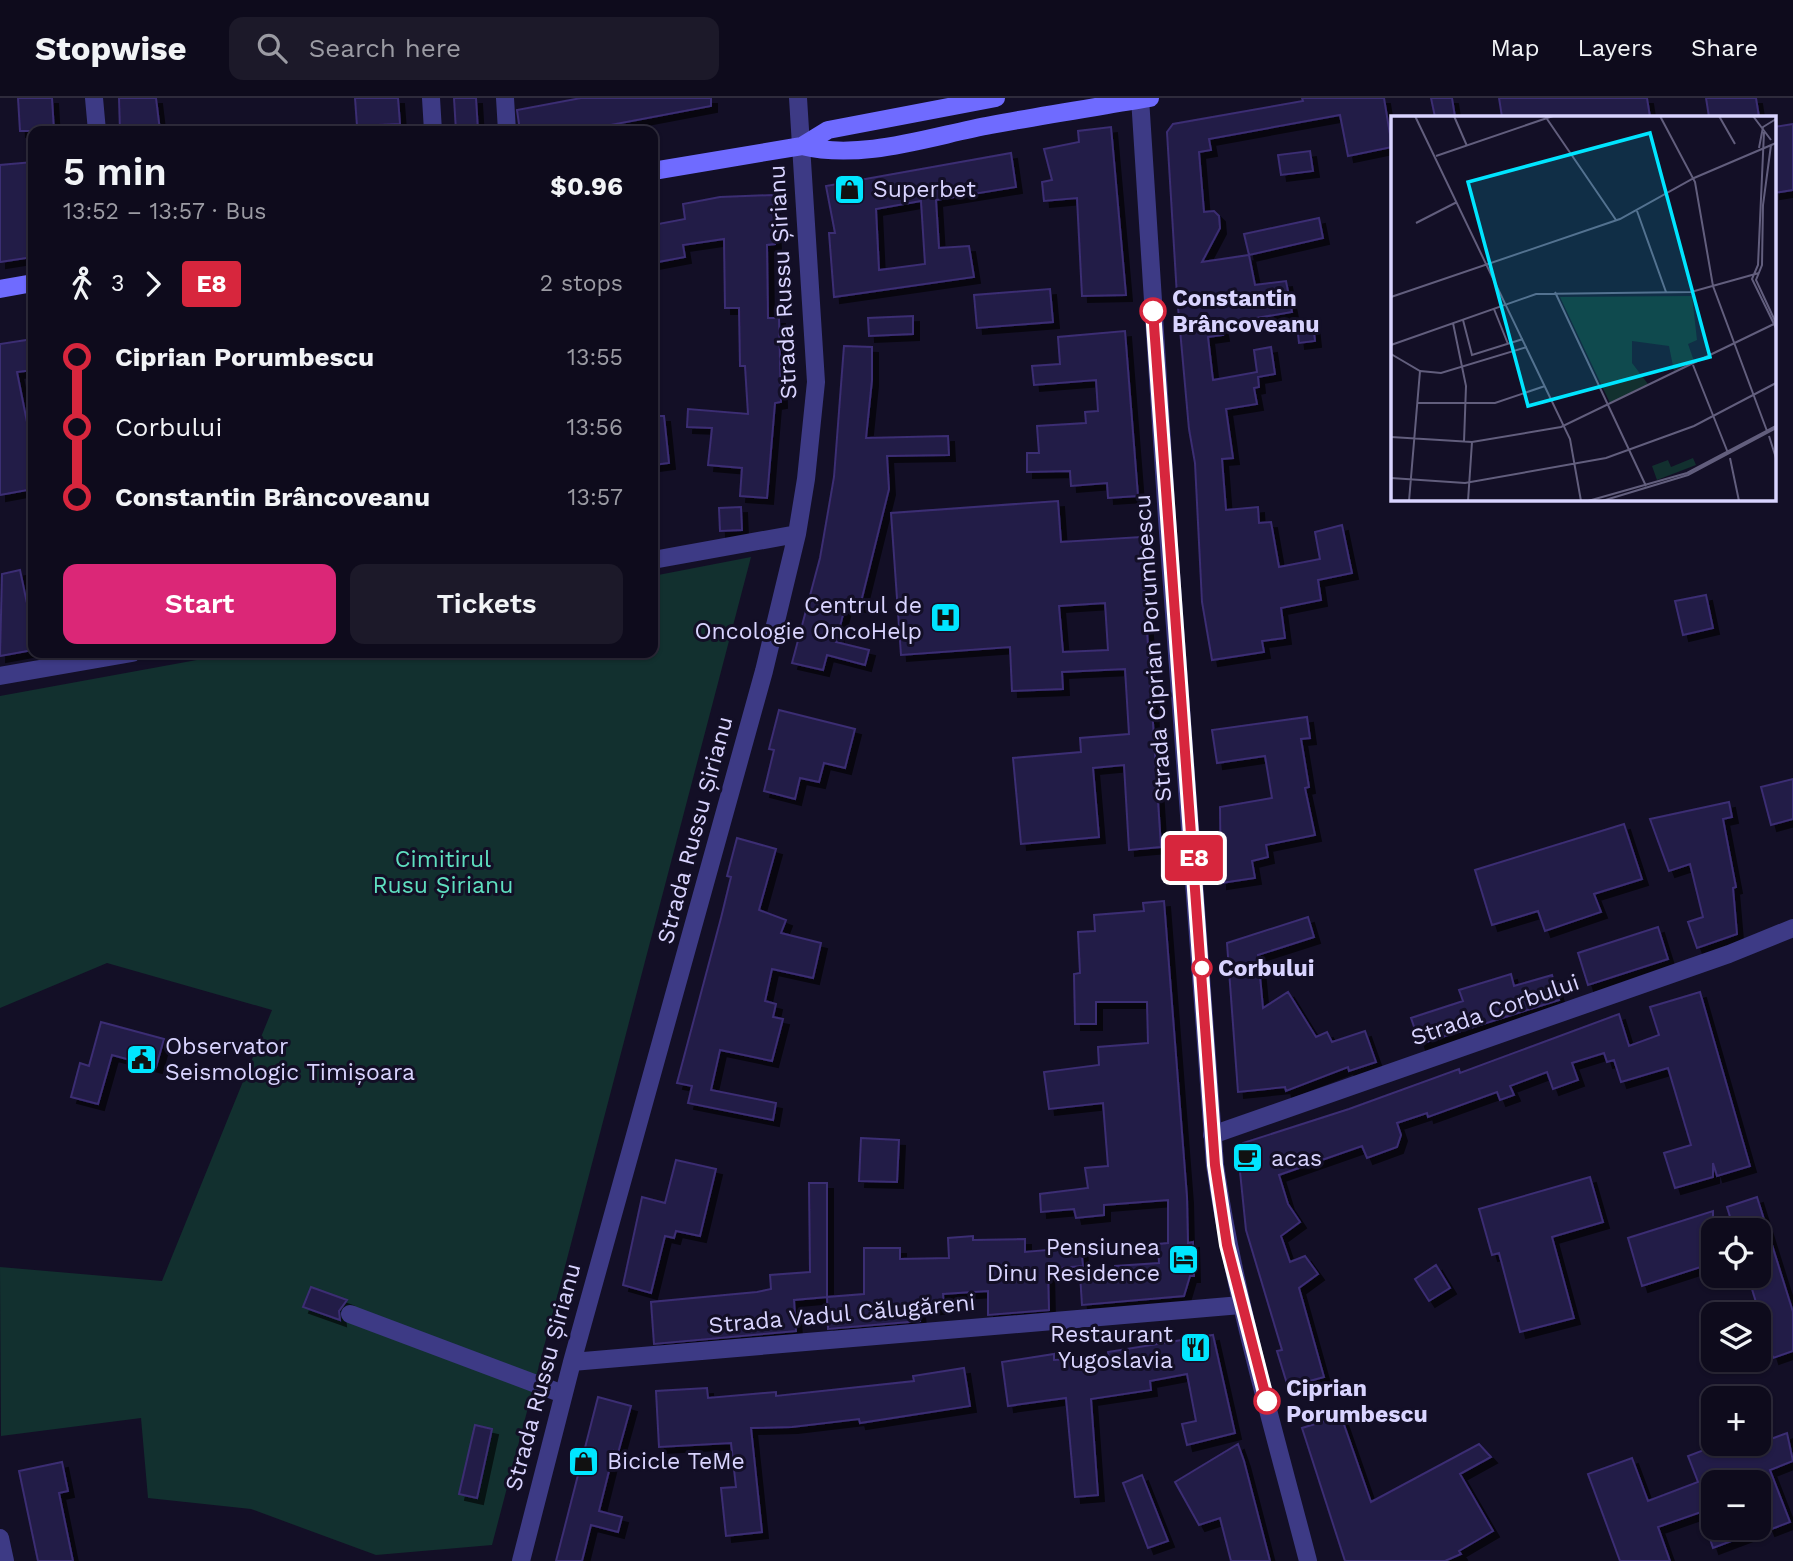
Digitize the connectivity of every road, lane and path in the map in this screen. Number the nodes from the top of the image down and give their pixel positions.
1 (93, 98) edge
2 (431, 98) edge
3 (505, 98) edge
4 (798, 98) edge
5 (996, 98) edge
6 (1143, 99) edge
7 (96, 126) edge
8 (433, 126) edge
9 (507, 126) edge
10 (802, 146) junction
11 (658, 170) edge
12 (28, 284) edge
13 (0, 289) edge
14 (797, 534) junction
15 (658, 559) edge
16 (103, 658) edge
17 (0, 676) edge
18 (1793, 928) edge
19 (1212, 1135) junction
20 (1241, 1305) junction
21 (350, 1314) dead end
22 (572, 1362) junction
23 (563, 1394) junction
24 (0, 1538) edge
25 (5, 1561) edge
26 (521, 1561) edge
27 (1308, 1561) edge

1 - 7 street
2 - 8 street
3 - 9 street
4 - 10 street, Strada Russu Șirianu
5 - 10 main road
6 - 10 main road
6 - 19 street, Strada Ciprian Porumbescu
10 - 11 main road
10 - 14 street, Strada Russu Șirianu
12 - 13 main road
14 - 15 street
14 - 22 street, Strada Russu Șirianu
16 - 17 street
18 - 19 street, Strada Corbului
19 - 20 street, Strada Ciprian Porumbescu
20 - 22 street, Strada Vadul Călugăreni
20 - 27 street, Strada Ciprian Porumbescu
21 - 23 street
22 - 23 street, Strada Russu Șirianu
23 - 26 street, Strada Russu Șirianu
24 - 25 street

